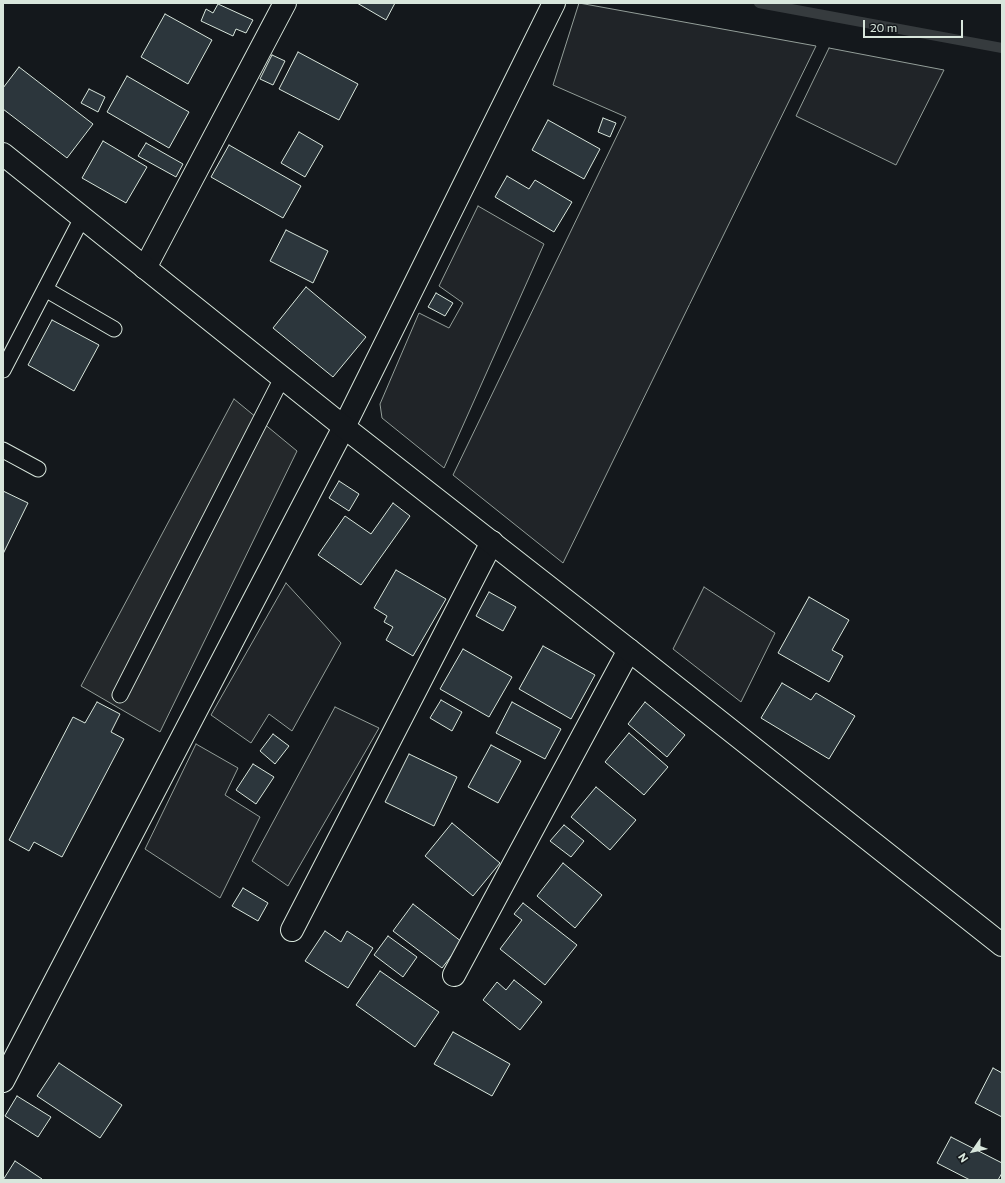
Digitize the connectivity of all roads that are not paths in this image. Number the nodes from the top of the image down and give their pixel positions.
1 (285, 3) edge
2 (554, 3) edge
3 (3, 154) edge
4 (82, 218) junction
5 (145, 268) junction
6 (45, 289) junction
7 (114, 329) dead end
8 (3, 370) edge
9 (282, 378) junction
10 (344, 427) junction
11 (3, 450) edge
12 (38, 469) dead end
13 (492, 542) junction
14 (629, 650) junction
15 (120, 695) dead end
16 (292, 930) dead end
17 (1002, 945) edge
18 (454, 975) dead end
19 (3, 1081) edge

1 - 5 street
2 - 10 street
3 - 4 street
4 - 5 street
4 - 6 lane
5 - 9 street
6 - 7 lane
6 - 8 lane
9 - 10 street
9 - 15 lane
10 - 13 street
10 - 19 street
11 - 12 lane
13 - 14 street
13 - 16 street
14 - 17 street
14 - 18 street

